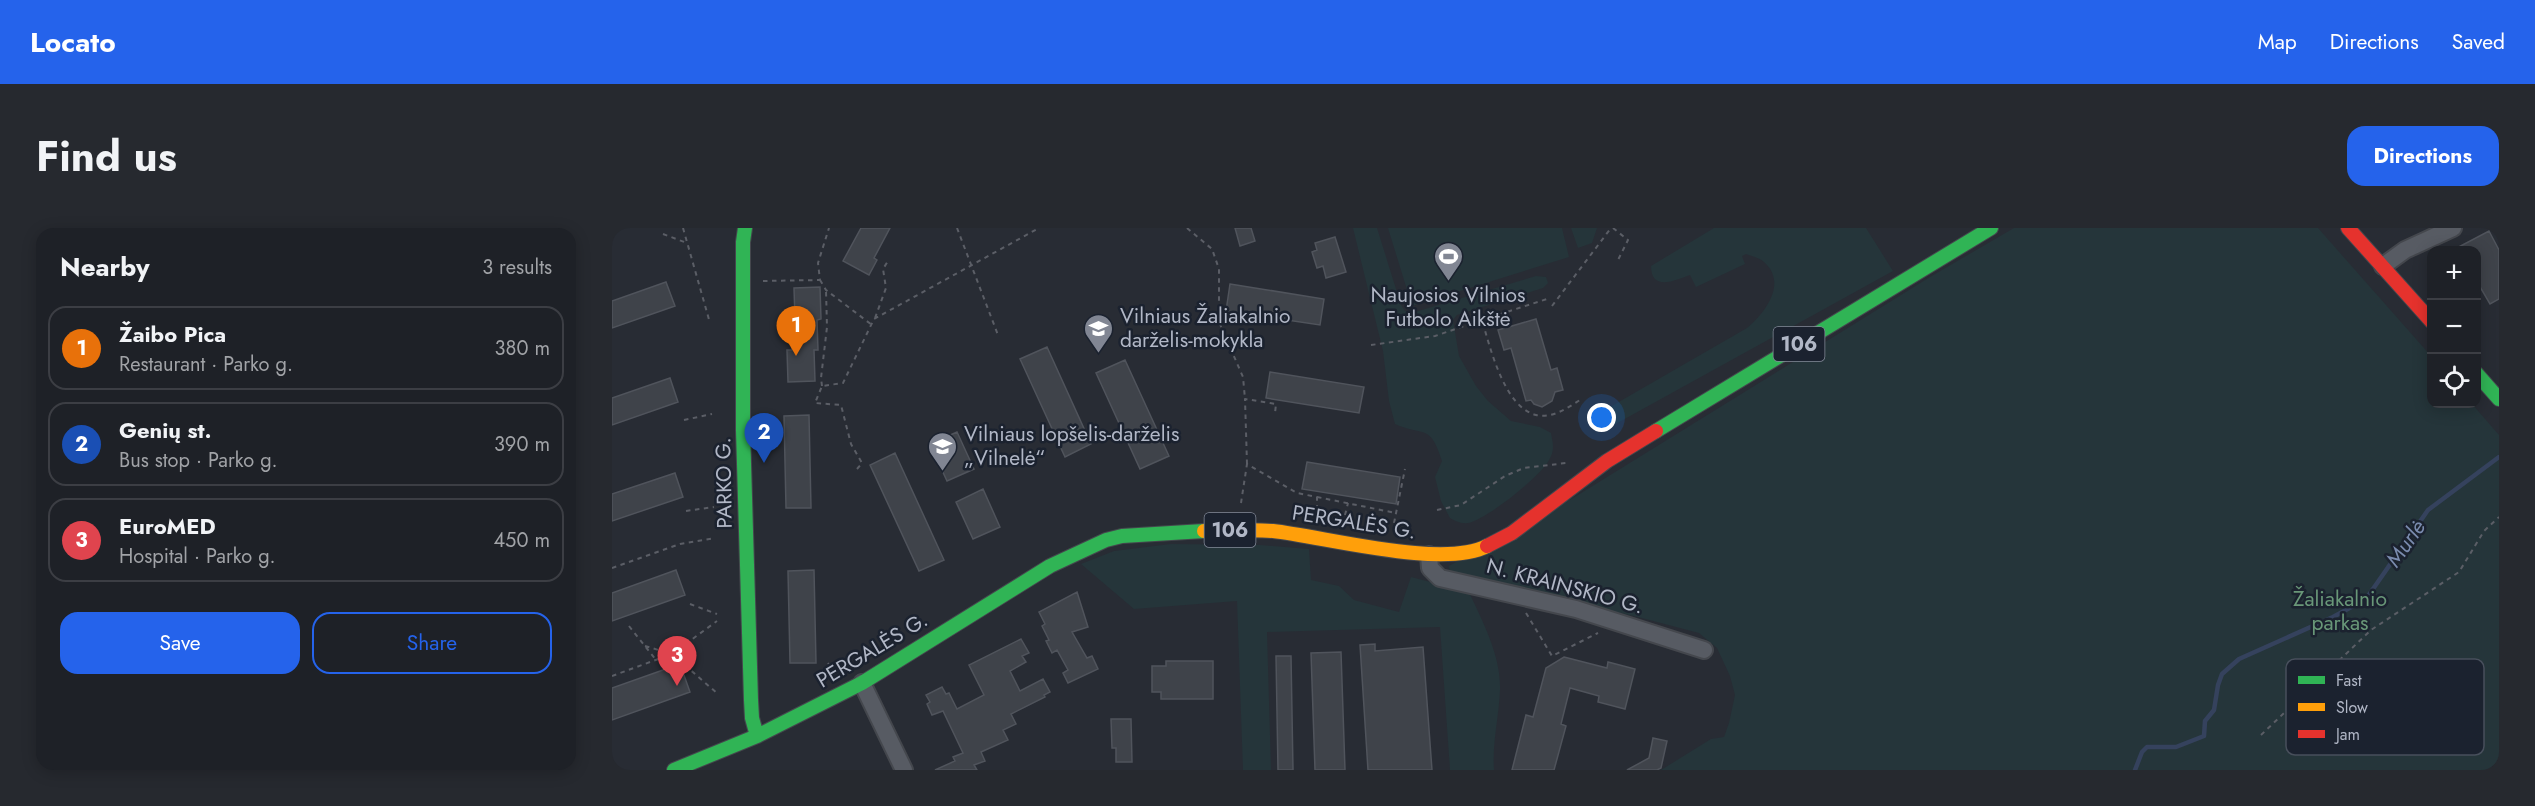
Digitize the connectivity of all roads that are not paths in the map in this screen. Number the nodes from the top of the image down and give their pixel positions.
1 (745, 228) edge
2 (1991, 228) edge
3 (2348, 228) edge
4 (2453, 228) edge
5 (2383, 266) junction
6 (2427, 316) edge
7 (2481, 379) edge
8 (2499, 399) edge
9 (1429, 555) junction
10 (1704, 650) dead end
11 (862, 683) junction
12 (758, 736) junction
13 (679, 769) edge
14 (904, 770) edge

1 - 12 main road, PARKO G.
2 - 9 main road, PERGALĖS G. / 106
3 - 5 main road
4 - 5 street
5 - 6 main road
7 - 8 main road
9 - 10 street, N. KRAINSKIO G.
9 - 11 main road, PERGALĖS G. / 106
11 - 12 main road, PERGALĖS G. / 106
11 - 14 street
12 - 13 main road, PERGALĖS G. / 106

